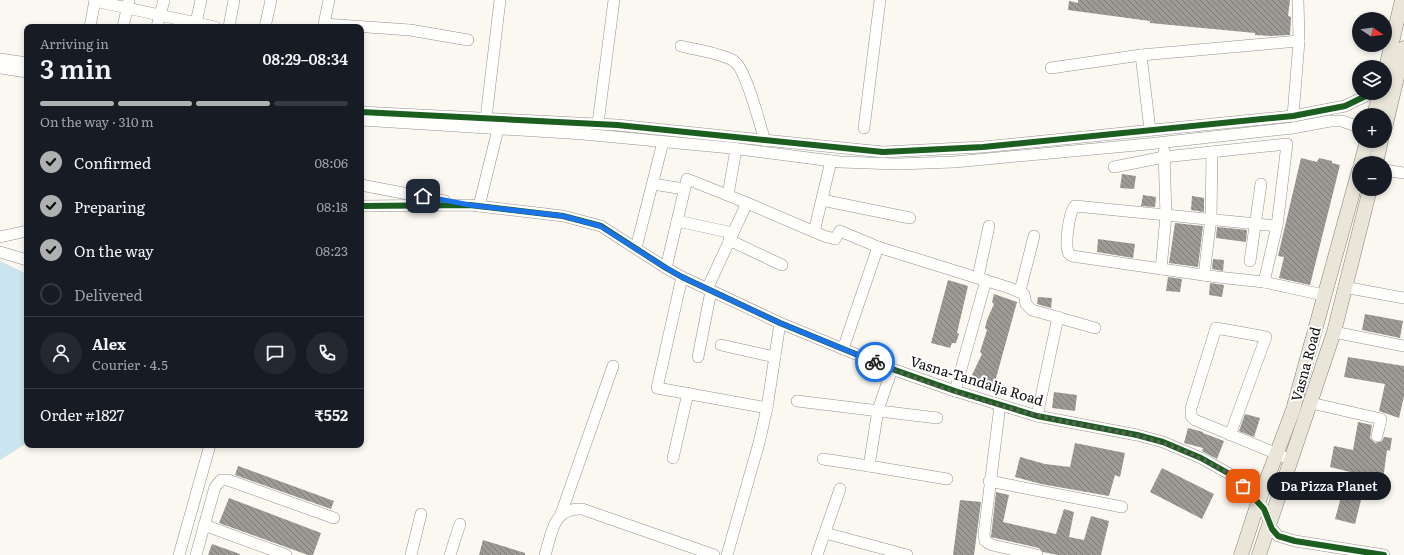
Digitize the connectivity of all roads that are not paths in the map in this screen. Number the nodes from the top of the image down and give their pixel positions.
1 (164, 0) edge
2 (201, 0) edge
3 (234, 0) edge
4 (271, 0) edge
5 (329, 0) edge
6 (500, 0) edge
7 (614, 0) edge
8 (880, 0) edge
9 (1298, 0) edge
10 (1402, 0) edge
11 (95, 1) edge
12 (128, 4) edge
13 (160, 15) junction
14 (91, 24) edge
15 (124, 24) edge
16 (158, 24) edge
17 (195, 24) edge
18 (230, 24) edge
19 (266, 24) edge
20 (324, 24) edge
21 (364, 28) edge
22 (468, 40) dead end
23 (1299, 41) junction
24 (681, 46) dead end
25 (1400, 51) edge
26 (1141, 55) junction
27 (0, 59) edge
28 (24, 63) edge
29 (0, 68) edge
30 (1051, 68) dead end
31 (1394, 68) edge
32 (24, 72) edge
33 (1357, 100) edge
34 (1388, 108) edge
35 (364, 112) edge
36 (1293, 116) junction
37 (486, 118) junction
38 (364, 120) edge
39 (598, 123) junction
40 (1352, 125) edge
41 (864, 128) dead end
42 (498, 129) junction
43 (1163, 129) junction
44 (1150, 130) junction
45 (766, 141) junction
46 (664, 142) junction
47 (1164, 142) junction
48 (1372, 148) edge
49 (736, 149) junction
50 (1212, 152) junction
51 (1366, 156) edge
52 (1164, 157) junction
53 (831, 161) junction
54 (1114, 168) dead end
55 (1392, 171) edge
56 (1404, 173) edge
57 (653, 184) junction
58 (1262, 184) dead end
59 (364, 186) edge
60 (684, 189) junction
61 (728, 195) junction
62 (1352, 195) edge
63 (1368, 196) edge
64 (822, 200) junction
65 (747, 202) junction
66 (364, 206) edge
67 (475, 206) junction
68 (1166, 216) junction
69 (910, 218) dead end
70 (1211, 218) junction
71 (677, 222) junction
72 (1256, 224) junction
73 (989, 226) dead end
74 (1277, 226) junction
75 (24, 232) edge
76 (814, 232) junction
77 (731, 236) junction
78 (1034, 236) dead end
79 (0, 237) edge
80 (878, 247) junction
81 (636, 248) junction
82 (0, 252) edge
83 (24, 259) edge
84 (1250, 261) dead end
85 (782, 265) dead end
86 (666, 268) junction
87 (1161, 269) junction
88 (1204, 275) junction
89 (682, 277) junction
90 (982, 278) junction
91 (1264, 282) junction
92 (1344, 287) junction
93 (709, 290) junction
94 (1020, 291) junction
95 (1324, 295) junction
96 (1404, 298) edge
97 (1058, 317) junction
98 (780, 323) junction
99 (1095, 328) dead end
100 (1334, 332) junction
101 (720, 345) dead end
102 (1404, 346) edge
103 (843, 349) junction
104 (698, 357) dead end
105 (775, 357) junction
106 (613, 366) dead end
107 (892, 369) junction
108 (955, 392) junction
109 (688, 393) junction
110 (797, 401) dead end
111 (1311, 403) junction
112 (1000, 405) junction
113 (767, 408) junction
114 (878, 410) junction
115 (1037, 416) junction
116 (937, 418) dead end
117 (1230, 435) junction
118 (1377, 436) dead end
119 (209, 448) edge
120 (1276, 454) junction
121 (674, 458) dead end
122 (823, 459) dead end
123 (1292, 460) junction
124 (869, 466) junction
125 (947, 479) dead end
126 (989, 481) junction
127 (840, 489) dead end
128 (1258, 503) junction
129 (1122, 506) dead end
130 (421, 514) dead end
131 (561, 514) junction
132 (334, 518) dead end
133 (1270, 522) junction
134 (460, 524) dead end
135 (204, 525) junction
136 (825, 533) junction
137 (179, 555) edge
138 (196, 555) edge
139 (286, 555) edge
140 (411, 555) edge
141 (450, 555) edge
142 (545, 555) edge
143 (714, 555) edge
144 (727, 555) edge
145 (817, 555) edge
146 (907, 555) edge
147 (1037, 555) edge
148 (1241, 555) edge
149 (1259, 555) edge
150 (1384, 555) edge

1 - 13 street
2 - 17 street
3 - 18 street
4 - 19 street
5 - 20 street
6 - 37 street
7 - 39 street
8 - 41 street
9 - 23 street
10 - 25 main road
11 - 12 street
11 - 14 street
12 - 13 street
12 - 15 street
13 - 16 street
13 - 17 street
21 - 22 street
23 - 26 street
23 - 36 street
24 - 45 street
25 - 31 main road
26 - 30 street
26 - 44 street
27 - 28 street
29 - 32 street
31 - 34 main road
33 - 36 street
35 - 37 street
36 - 43 street
37 - 39 street
38 - 42 street
39 - 45 street
40 - 47 street
42 - 46 street
42 - 67 street
43 - 44 street
43 - 47 street
44 - 45 street
46 - 49 street
46 - 57 street
47 - 52 street
47 - 53 street
48 - 51 main road
49 - 53 street
49 - 61 street
50 - 52 street
50 - 70 street
50 - 74 street
52 - 54 street
52 - 68 street
53 - 64 street
55 - 56 street
57 - 60 street
57 - 81 street
58 - 72 street
59 - 67 street
60 - 61 street
60 - 71 street
61 - 65 street
62 - 95 main road, Vasna Road
63 - 92 main road, Vasna Road
64 - 69 street
64 - 76 street
65 - 76 street
65 - 77 street
66 - 67 street, Vasna-Tandalja Road
67 - 81 street, Vasna-Tandalja Road
68 - 70 street
68 - 87 street
68 - 87 street
70 - 72 street
70 - 88 street
71 - 77 street
71 - 86 street
72 - 74 street
72 - 84 street
73 - 90 street
74 - 91 street
75 - 79 street
76 - 80 street
77 - 85 street
77 - 93 street
78 - 94 street
80 - 90 street
80 - 103 street
81 - 86 street, Vasna-Tandalja Road
82 - 83 street
86 - 89 street, Vasna-Tandalja Road
87 - 88 street
88 - 91 street
89 - 93 street, Vasna-Tandalja Road
89 - 109 street
90 - 94 street
90 - 108 street
91 - 95 street
92 - 96 street
92 - 100 main road, Vasna Road
93 - 98 street, Vasna-Tandalja Road
93 - 104 street
94 - 97 street
95 - 120 main road, Vasna Road
97 - 99 street
97 - 115 street
98 - 103 street, Vasna-Tandalja Road
98 - 105 street
100 - 102 street
100 - 111 main road, Vasna Road
101 - 105 street
103 - 107 street, Vasna-Tandalja Road
105 - 113 street
106 - 131 street
107 - 108 street, Vasna-Tandalja Road
107 - 114 street
108 - 112 street, Vasna-Tandalja Road
109 - 113 street
109 - 121 street
110 - 114 street
111 - 118 street
111 - 123 main road, Vasna Road
112 - 115 street, Vasna-Tandalja Road
112 - 126 street
113 - 144 street
114 - 116 street
114 - 124 street
115 - 128 street, Vasna-Tandalja Road
117 - 117 street
117 - 120 street
119 - 137 street
120 - 123 street
120 - 128 main road, Vasna Road
122 - 124 street
123 - 133 main road, Vasna Road
124 - 125 street
126 - 129 street
126 - 147 street
127 - 136 street
128 - 133 street, Vasna-Tandalja Road
128 - 148 main road, Vasna Road
130 - 140 street
131 - 142 street
131 - 143 street
132 - 135 street
133 - 149 main road, Vasna Road
133 - 150 street, Vasna-Tandalja Road
134 - 141 street
135 - 138 street
135 - 139 street
136 - 145 street
136 - 146 street

